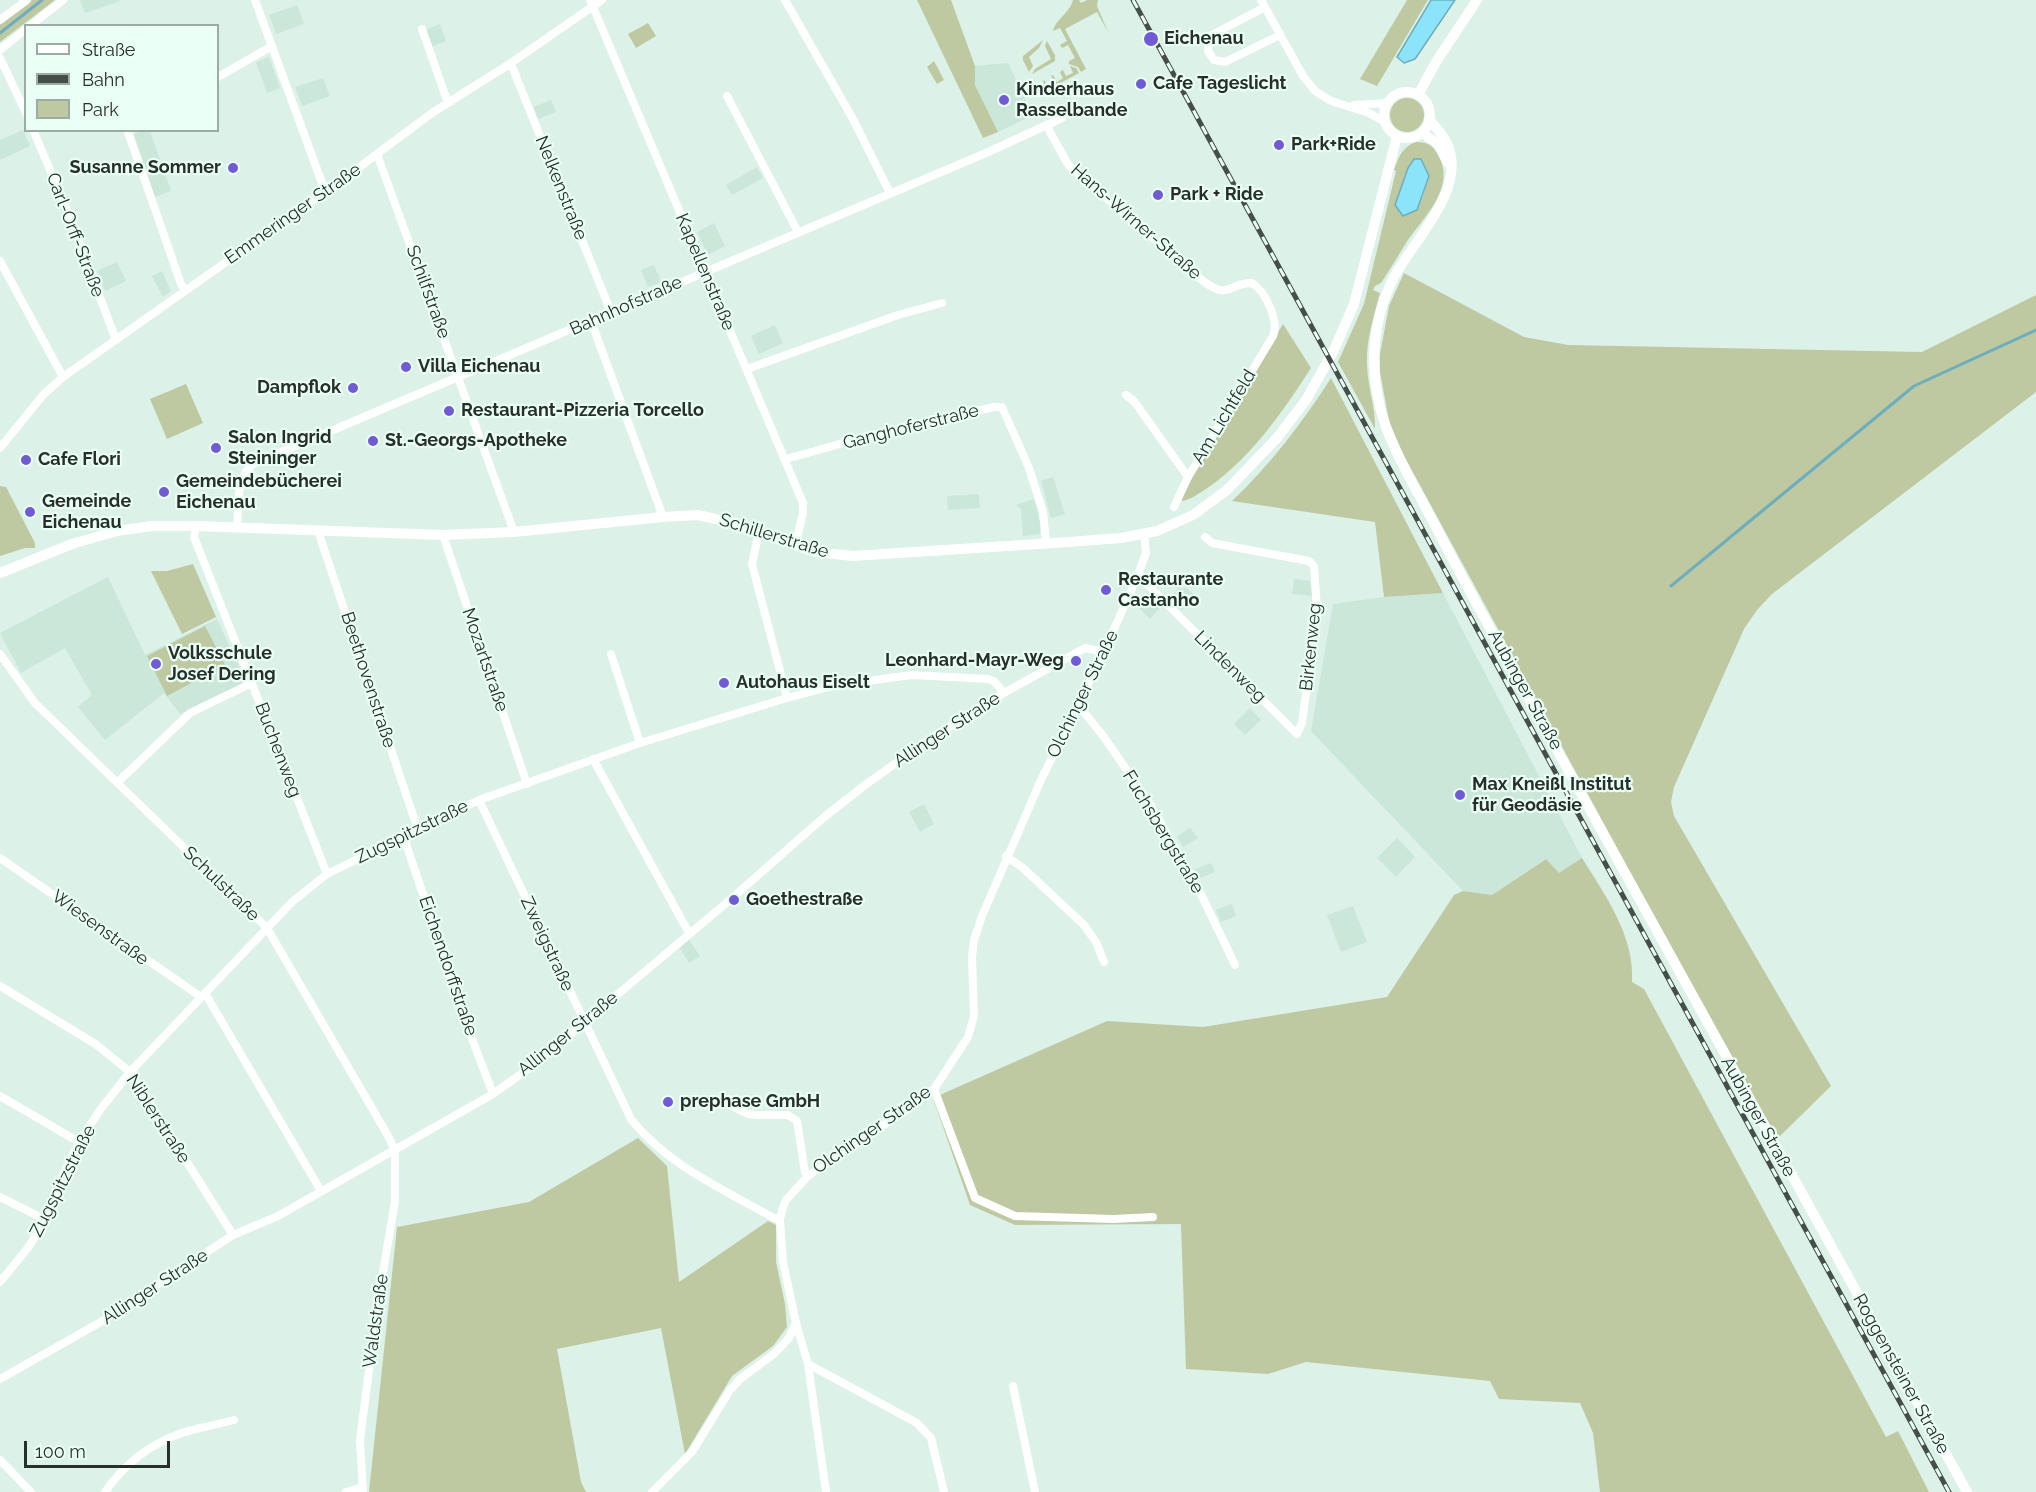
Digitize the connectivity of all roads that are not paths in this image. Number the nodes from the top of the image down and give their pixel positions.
1 (27, 0) edge
2 (63, 0) edge
3 (255, 0) edge
4 (602, 0) edge
5 (785, 0) edge
6 (1478, 0) edge
7 (1263, 3) edge
8 (591, 4) edge
9 (0, 20) edge
10 (39, 22) edge
11 (422, 29) dead end
12 (24, 31) edge
13 (1280, 35) junction
14 (272, 46) junction
15 (0, 50) edge
16 (0, 58) edge
17 (511, 63) junction
18 (219, 76) edge
19 (1418, 95) junction
20 (727, 96) dead end
21 (448, 103) junction
22 (1387, 103) junction
23 (1350, 105) junction
24 (24, 109) edge
25 (1062, 118) dead end
26 (1429, 119) junction
27 (1385, 122) junction
28 (1046, 125) junction
29 (34, 132) edge
30 (128, 132) edge
31 (1422, 132) junction
32 (1396, 136) junction
33 (377, 154) junction
34 (1450, 172) junction
35 (326, 191) junction
36 (890, 193) junction
37 (798, 232) junction
38 (0, 261) edge
39 (704, 272) junction
40 (185, 290) junction
41 (942, 303) dead end
42 (611, 312) junction
43 (591, 321) junction
44 (1276, 327) joint
45 (116, 340) junction
46 (747, 369) junction
47 (63, 377) junction
48 (459, 378) junction
49 (1126, 395) dead end
50 (0, 448) edge
51 (786, 459) junction
52 (1188, 477) junction
53 (1174, 507) dead end
54 (663, 517) junction
55 (196, 526) junction
56 (237, 528) junction
57 (318, 531) junction
58 (514, 531) junction
59 (759, 532) junction
60 (1144, 533) junction
61 (443, 535) junction
62 (1205, 537) dead end
63 (1046, 543) junction
64 (795, 546) junction
65 (0, 573) edge
66 (1137, 577) junction
67 (1104, 652) junction
68 (0, 654) edge
69 (611, 654) dead end
70 (252, 683) junction
71 (1004, 693) junction
72 (787, 698) junction
73 (1077, 708) junction
74 (1297, 734) joint
75 (640, 743) junction
76 (593, 759) junction
77 (117, 783) junction
78 (527, 784) junction
79 (479, 800) junction
80 (418, 830) junction
81 (404, 838) junction
82 (1006, 856) junction
83 (0, 858) edge
84 (327, 874) junction
85 (267, 928) junction
86 (689, 933) junction
87 (1104, 962) dead end
88 (1235, 966) dead end
89 (0, 986) edge
90 (203, 995) junction
91 (584, 1022) junction
92 (130, 1072) junction
93 (934, 1089) junction
94 (493, 1094) junction
95 (0, 1096) edge
96 (730, 1106) dead end
97 (79, 1142) junction
98 (395, 1150) junction
99 (808, 1176) junction
100 (321, 1191) junction
101 (0, 1197) edge
102 (1152, 1217) dead end
103 (46, 1220) junction
104 (780, 1220) junction
105 (233, 1235) junction
106 (1835, 1256) joint
107 (0, 1282) edge
108 (796, 1323) junction
109 (808, 1364) junction
110 (0, 1379) edge
111 (1013, 1386) dead end
112 (234, 1420) dead end
113 (0, 1460) edge
114 (363, 1490) edge
115 (31, 1492) edge
116 (105, 1492) edge
117 (346, 1492) edge
118 (652, 1492) edge
119 (826, 1492) edge
120 (944, 1492) edge
121 (1035, 1492) edge
122 (1967, 1492) edge

1 - 9 street
2 - 10 street
3 - 14 street
4 - 8 street, Emmeringer Straße
5 - 36 street
6 - 19 main road
7 - 13 street
7 - 13 street
8 - 17 street, Emmeringer Straße
8 - 39 street, Kapellenstraße
11 - 21 street
12 - 15 street
13 - 23 street
14 - 18 street
14 - 35 street
16 - 24 street
17 - 21 street, Emmeringer Straße
17 - 42 street, Nelkenstraße
19 - 22 main road
19 - 26 main road
20 - 37 street
21 - 33 street, Emmeringer Straße
22 - 23 street
22 - 27 main road
23 - 27 street
25 - 28 street, Bahnhofstraße
26 - 31 main road
26 - 34 main road, Aubinger Straße
27 - 32 main road
28 - 36 street, Bahnhofstraße
28 - 44 street, Hans-Wirner-Straße
29 - 45 street, Carl-Orff-Straße
30 - 40 street
31 - 32 main road
31 - 34 main road
32 - 60 main road, Schillerstraße
33 - 35 street, Emmeringer Straße
33 - 48 street, Schilfstraße
34 - 106 main road, Aubinger Straße
35 - 40 street, Emmeringer Straße
36 - 37 street, Bahnhofstraße
37 - 39 street, Bahnhofstraße
38 - 47 street
39 - 42 street, Bahnhofstraße
39 - 46 street, Kapellenstraße
40 - 45 street, Emmeringer Straße
41 - 46 street
42 - 43 street, Bahnhofstraße
43 - 48 street, Bahnhofstraße
43 - 54 street
44 - 52 street, Am Lichtfeld
45 - 47 street, Emmeringer Straße
46 - 51 street, Kapellenstraße
47 - 50 street, Emmeringer Straße
48 - 56 street, Bahnhofstraße
48 - 58 street, Schilfstraße
49 - 52 street
51 - 63 street, Ganghoferstraße
51 - 64 street, Kapellenstraße
52 - 53 street, Am Lichtfeld
54 - 58 main road, Schillerstraße
54 - 59 main road, Schillerstraße
55 - 56 main road, Schillerstraße
55 - 65 main road, Schillerstraße
55 - 70 street, Buchenweg
56 - 57 main road, Schillerstraße
57 - 61 main road, Schillerstraße
57 - 80 street, Beethovenstraße
58 - 61 main road, Schillerstraße
59 - 64 main road, Schillerstraße
59 - 72 street
60 - 63 main road, Schillerstraße
60 - 66 street, Olchinger Straße
61 - 78 street, Mozartstraße
62 - 74 street, Birkenweg
63 - 64 main road, Schillerstraße
66 - 67 street, Olchinger Straße
66 - 74 street, Lindenweg
67 - 71 street, Allinger Straße
67 - 73 street, Olchinger Straße
68 - 77 street, Schulstraße
69 - 75 street
70 - 77 street
70 - 84 street, Buchenweg
71 - 72 street, Zugspitzstraße
71 - 86 street, Allinger Straße
72 - 75 street, Zugspitzstraße
73 - 82 street, Olchinger Straße
73 - 88 street, Fuchsbergstraße
75 - 76 street, Zugspitzstraße
76 - 78 street, Zugspitzstraße
76 - 86 street
77 - 85 street, Schulstraße
78 - 79 street, Zugspitzstraße
79 - 80 street, Zugspitzstraße
79 - 91 street, Zweigstraße
80 - 81 street, Zugspitzstraße
81 - 84 street, Zugspitzstraße
81 - 94 street, Eichendorffstraße
82 - 87 street
82 - 93 street, Olchinger Straße
83 - 90 street, Wiesenstraße
84 - 85 street, Zugspitzstraße
85 - 90 street, Zugspitzstraße
85 - 98 street, Schulstraße
86 - 91 street, Allinger Straße
89 - 92 street, Niblerstraße
90 - 92 street, Zugspitzstraße
90 - 100 street, Wiesenstraße
91 - 94 street, Allinger Straße
91 - 104 street, Zweigstraße
92 - 97 street, Zugspitzstraße
92 - 105 street, Niblerstraße
93 - 99 street, Olchinger Straße
93 - 102 street
94 - 98 street, Allinger Straße
95 - 97 street
96 - 99 street
97 - 103 street, Zugspitzstraße
98 - 100 street, Allinger Straße
98 - 114 street, Waldstraße
99 - 104 street, Olchinger Straße
100 - 105 street, Allinger Straße
101 - 103 street
103 - 107 street, Zugspitzstraße
104 - 108 street, Olchinger Straße
105 - 110 street, Allinger Straße
106 - 122 main road, Roggensteiner Straße
108 - 109 street, Olchinger Straße
108 - 118 street
109 - 119 street, Olchinger Straße
109 - 120 street
111 - 121 street
112 - 116 street
113 - 115 street
114 - 117 street

